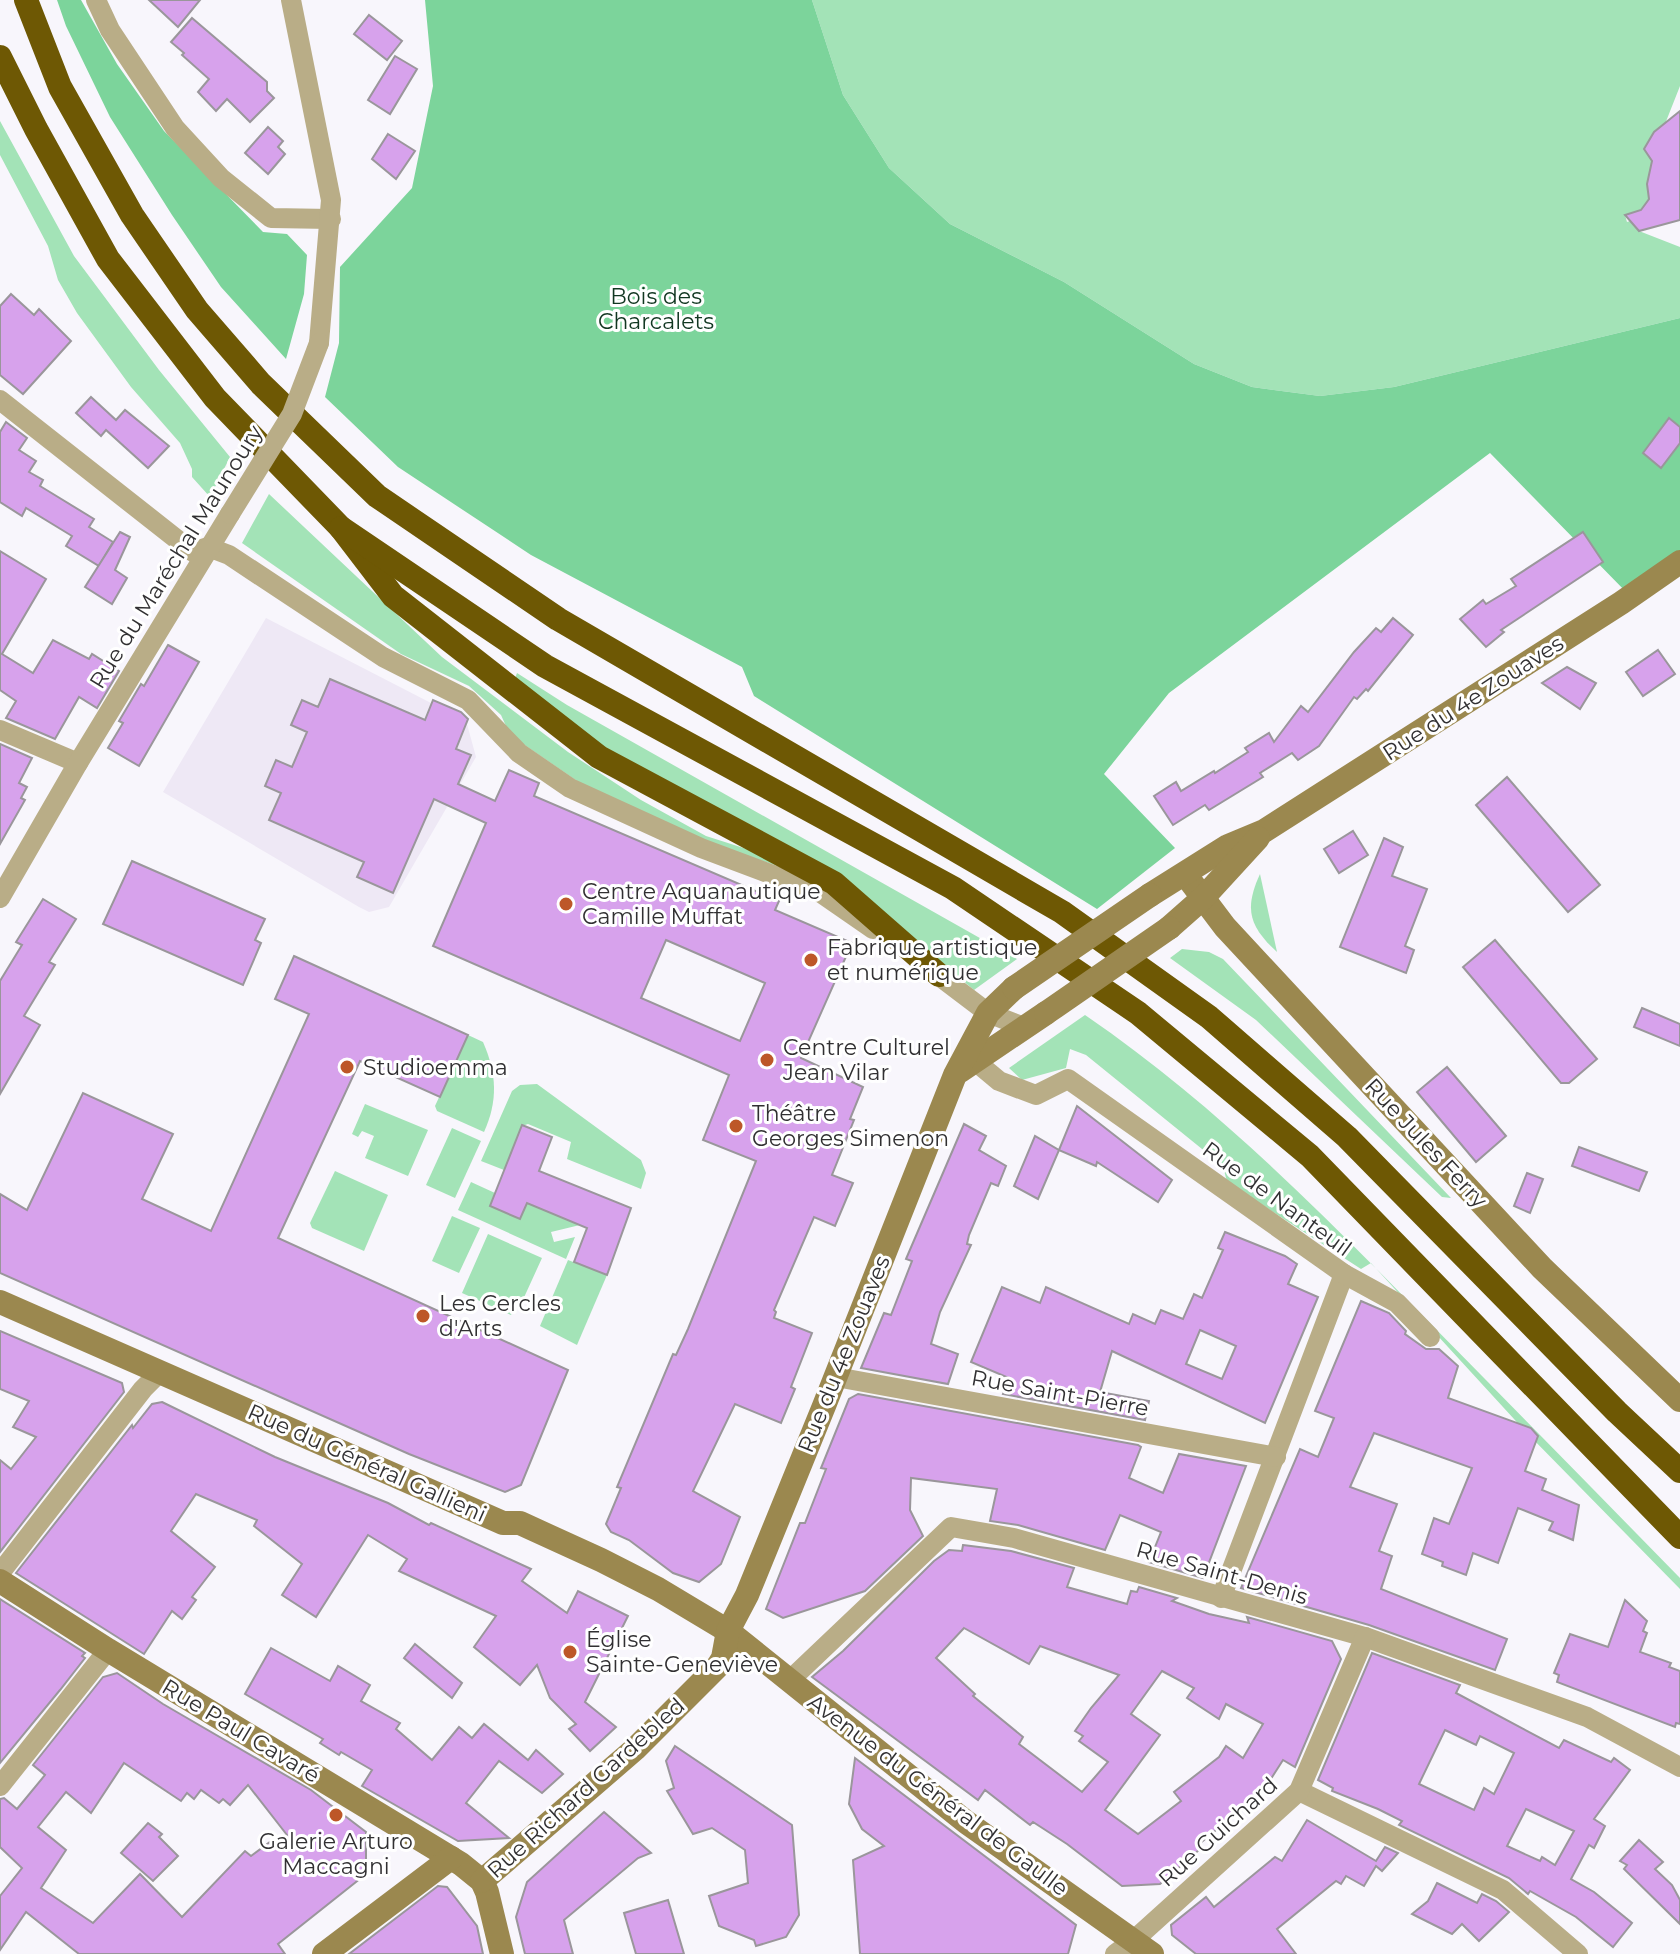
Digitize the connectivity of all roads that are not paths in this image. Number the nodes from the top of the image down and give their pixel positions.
1 (26, 0) edge
2 (96, 0) edge
3 (291, 0) edge
4 (0, 57) edge
5 (331, 219) junction
6 (0, 400) edge
7 (341, 528) junction
8 (208, 547) junction
9 (1680, 562) edge
10 (0, 730) edge
11 (78, 763) junction
12 (1264, 831) junction
13 (1185, 874) junction
14 (0, 898) edge
15 (1203, 898) junction
16 (939, 975) junction
17 (988, 1013) junction
18 (1024, 1027) junction
19 (965, 1068) junction
20 (1344, 1274) junction
21 (0, 1302) edge
22 (1430, 1337) dead end
23 (160, 1372) junction
24 (836, 1377) junction
25 (1680, 1400) edge
26 (1276, 1457) junction
27 (1680, 1471) edge
28 (1680, 1537) edge
29 (0, 1573) edge
30 (0, 1581) edge
31 (1221, 1598) junction
32 (728, 1631) junction
33 (1365, 1637) junction
34 (108, 1650) junction
35 (789, 1681) junction
36 (1680, 1767) edge
37 (0, 1786) edge
38 (1299, 1791) junction
39 (451, 1858) junction
40 (482, 1881) junction
41 (1134, 1949) edge
42 (324, 1954) edge
43 (502, 1954) edge
44 (1578, 1954) edge

1 - 27 highway
2 - 5 street
3 - 5 street, Rue du Maréchal Maunoury
4 - 7 highway
5 - 8 street, Rue du Maréchal Maunoury, bridge
6 - 8 street
7 - 16 highway
7 - 28 highway
8 - 11 street, Rue du Maréchal Maunoury
8 - 16 street
9 - 12 main road, Rue du 4e Zouaves
10 - 11 street
11 - 14 street, Rue du Maréchal Maunoury
12 - 13 main road, Rue du 4e Zouaves
12 - 15 main road, Rue du 4e Zouaves
13 - 15 main road, Rue Jules Ferry
13 - 17 main road, Rue du 4e Zouaves, bridge
15 - 18 main road, Rue du 4e Zouaves, bridge
15 - 25 main road, Rue Jules Ferry
16 - 17 street
17 - 18 street
17 - 19 main road, Rue du 4e Zouaves
18 - 19 main road, Rue du 4e Zouaves
19 - 20 street, Rue de Nanteuil
19 - 24 main road, Rue du 4e Zouaves
20 - 22 street
20 - 26 street, Rue de Nanteuil
21 - 23 main road, Rue du Général Gallieni
23 - 29 street
23 - 32 main road, Rue du Général Gallieni
24 - 26 street, Rue Saint-Pierre
24 - 32 main road, Rue du 4e Zouaves
26 - 31 street, Rue de Nanteuil
30 - 34 main road, Rue Paul Cavaré
31 - 33 street, Rue Saint-Denis
31 - 35 street, Rue Saint-Denis
32 - 35 main road, Avenue du Général de Gaulle
32 - 40 main road, Rue Richard Gardebled
33 - 36 street, Rue Saint-Denis
33 - 38 street, Rue Guichard
34 - 37 street
34 - 39 main road, Rue Paul Cavaré
35 - 41 main road, Avenue du Général de Gaulle
38 - 41 street, Rue Guichard
38 - 44 street
39 - 40 main road, Rue Paul Cavaré
39 - 42 main road
40 - 43 main road, Rue Richard Gardebled

